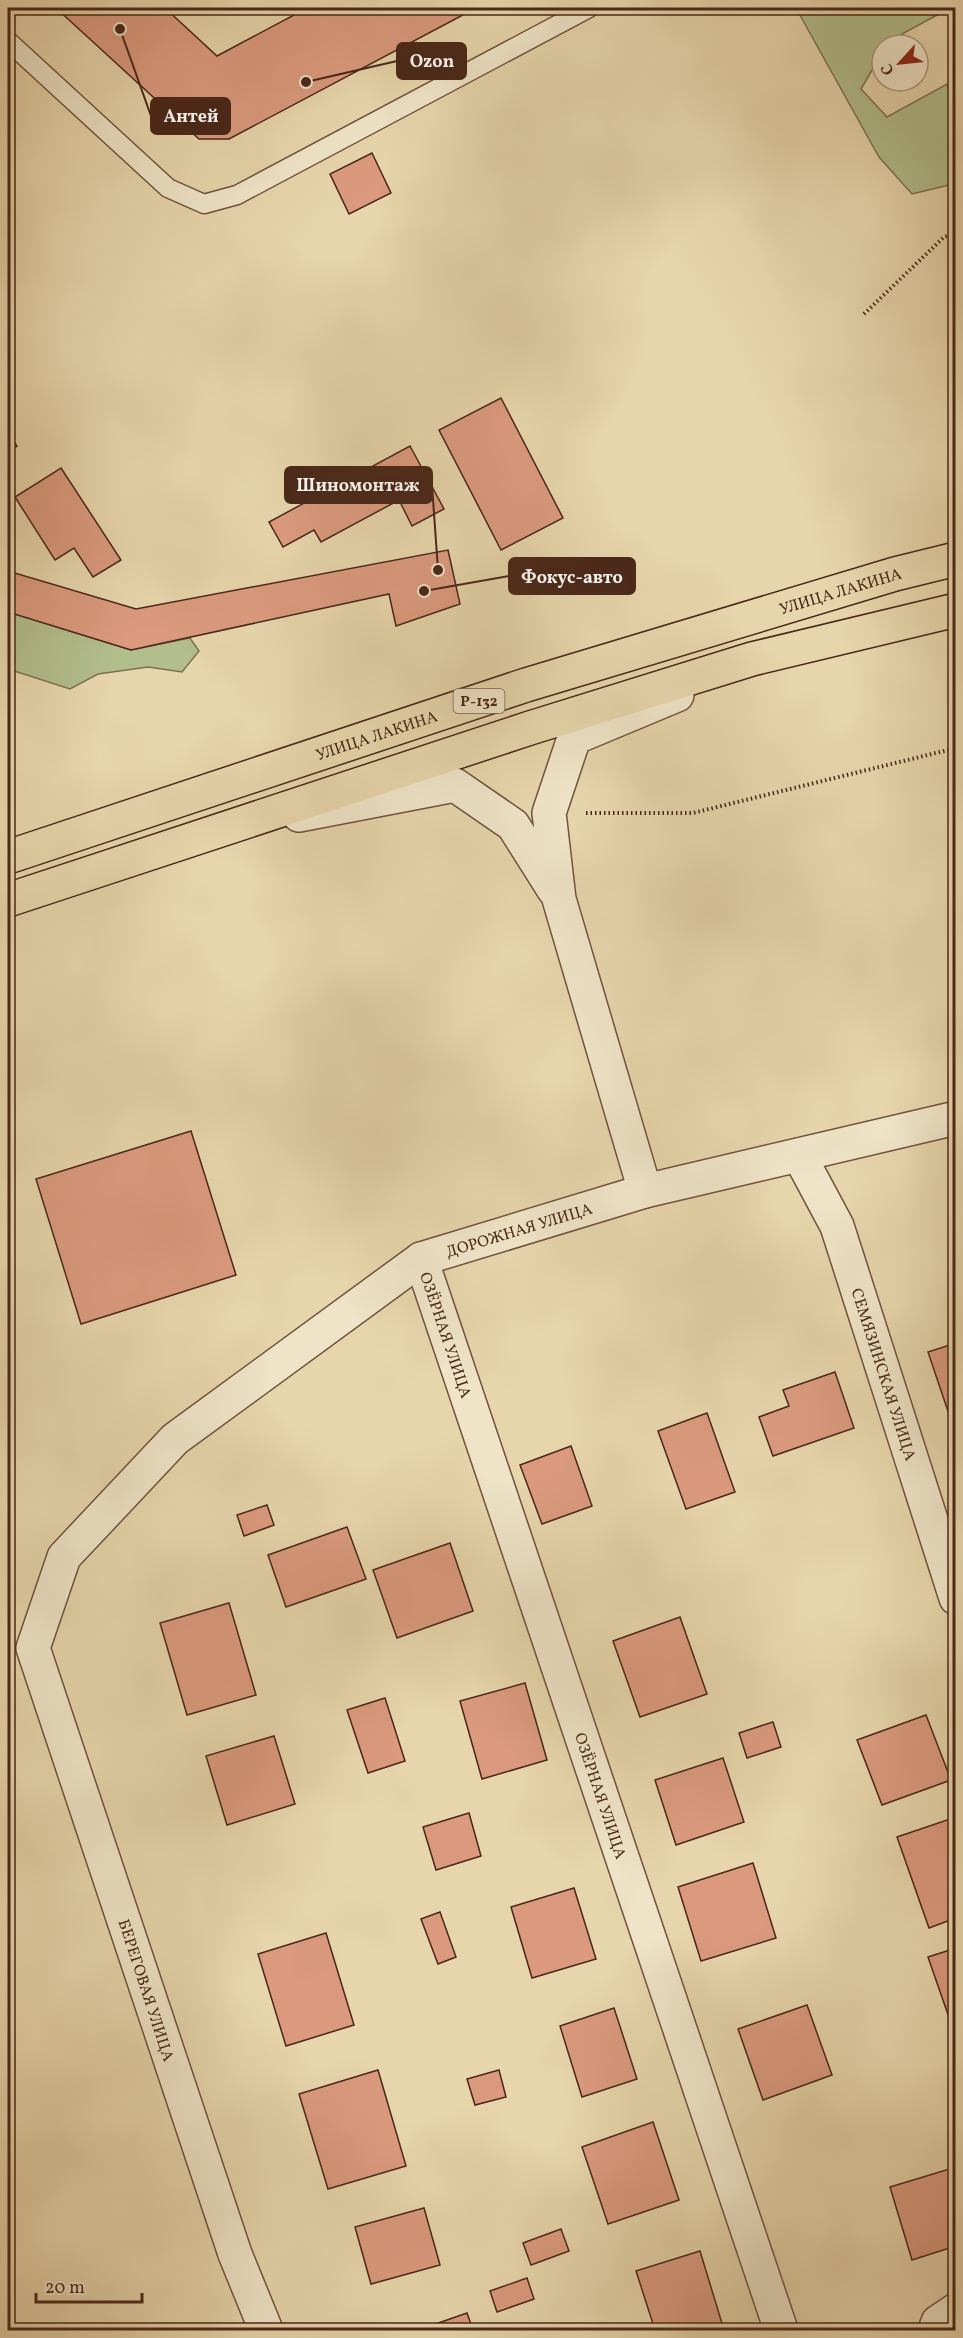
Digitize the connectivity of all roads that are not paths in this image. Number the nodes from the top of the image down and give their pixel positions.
1 (589, 8) edge
2 (8, 41) edge
3 (956, 559) edge
4 (956, 610) edge
5 (752, 659) junction
6 (244, 821) junction
7 (8, 857) edge
8 (559, 899) junction
9 (8, 900) edge
10 (956, 1118) edge
11 (799, 1155) junction
12 (645, 1191) junction
13 (421, 1259) junction
14 (956, 1598) edge
15 (33, 1648) joint
16 (956, 2310) edge
17 (266, 2331) edge
18 (781, 2331) edge
19 (935, 2331) edge

1 - 2 lane
3 - 7 highway, УЛИЦА ЛАКИНА / Р-132
4 - 5 highway, Р-132
5 - 6 highway, Р-132
5 - 8 street
6 - 8 street
6 - 9 highway, Р-132
8 - 12 street
10 - 11 street, ДОРОЖНАЯ УЛИЦА
11 - 12 street, ДОРОЖНАЯ УЛИЦА
11 - 14 street, СЕМЯЗИНСКАЯ УЛИЦА
12 - 13 street, ДОРОЖНАЯ УЛИЦА
13 - 15 street, ДОРОЖНАЯ УЛИЦА
13 - 18 street, ОЗЁРНАЯ УЛИЦА
15 - 17 street, БЕРЕГОВАЯ УЛИЦА
16 - 19 street

